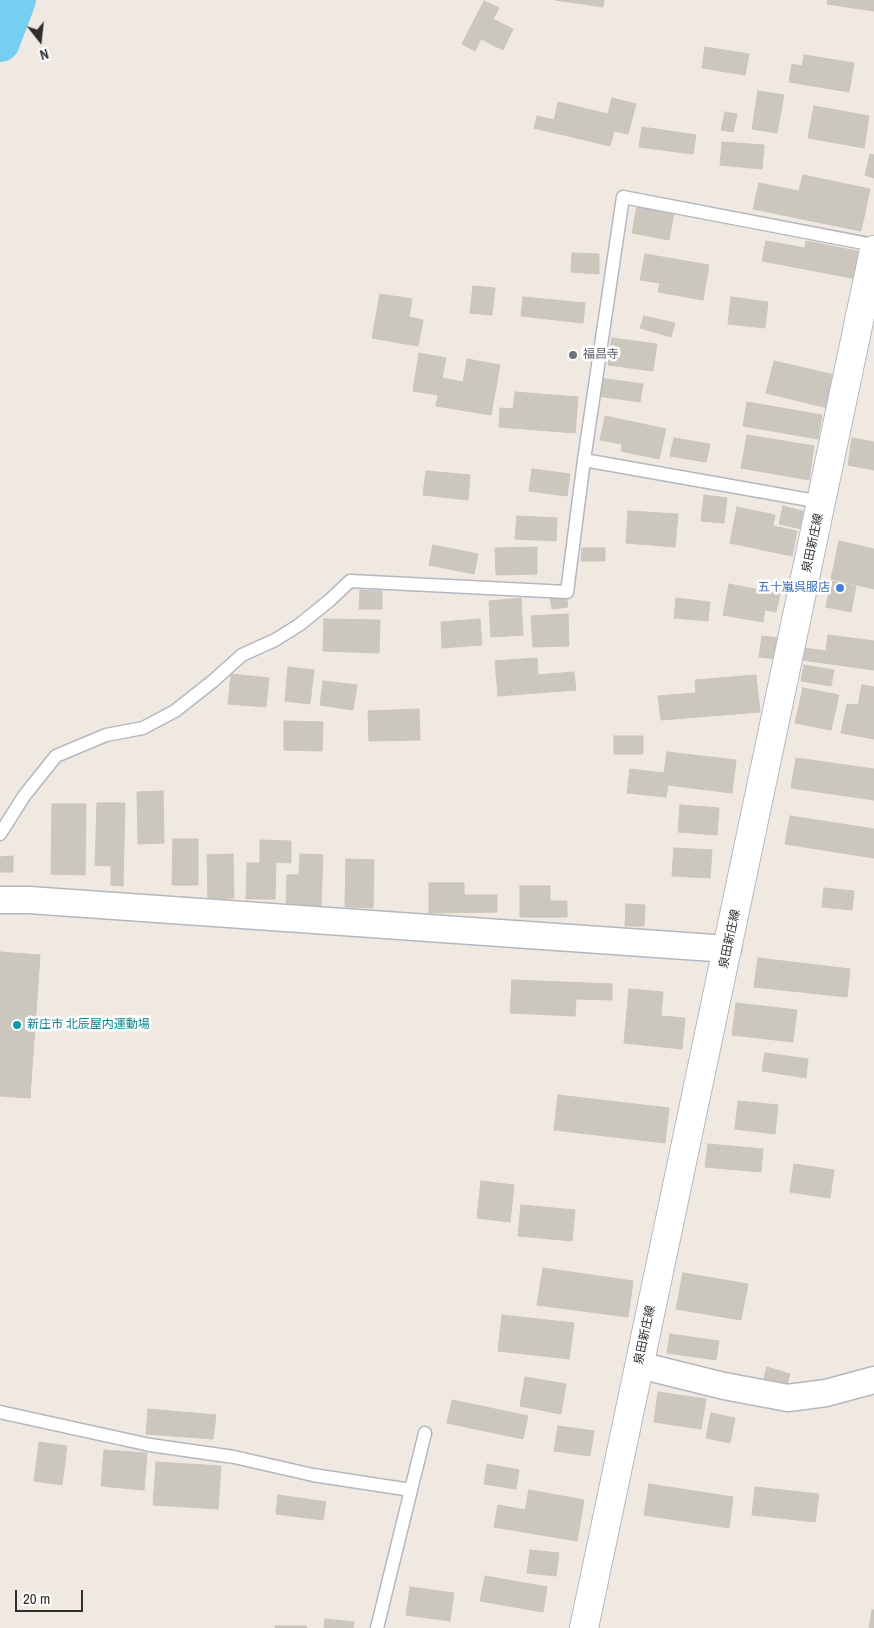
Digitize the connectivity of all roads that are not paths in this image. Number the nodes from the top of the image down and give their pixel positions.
1 (874, 245) edge
2 (874, 250) edge
3 (584, 460) junction
4 (821, 502) junction
5 (0, 834) edge
6 (0, 900) edge
7 (728, 949) junction
8 (639, 1365) junction
9 (874, 1380) edge
10 (0, 1412) edge
11 (424, 1433) dead end
12 (410, 1490) junction
13 (377, 1628) edge
14 (584, 1628) edge

1 - 3 lane
2 - 4 main road, 泉田新庄線
3 - 4 lane
3 - 5 lane
4 - 7 main road, 泉田新庄線
6 - 7 street
7 - 8 main road, 泉田新庄線
8 - 9 street
8 - 14 main road, 泉田新庄線
10 - 12 lane
11 - 12 lane
12 - 13 lane

